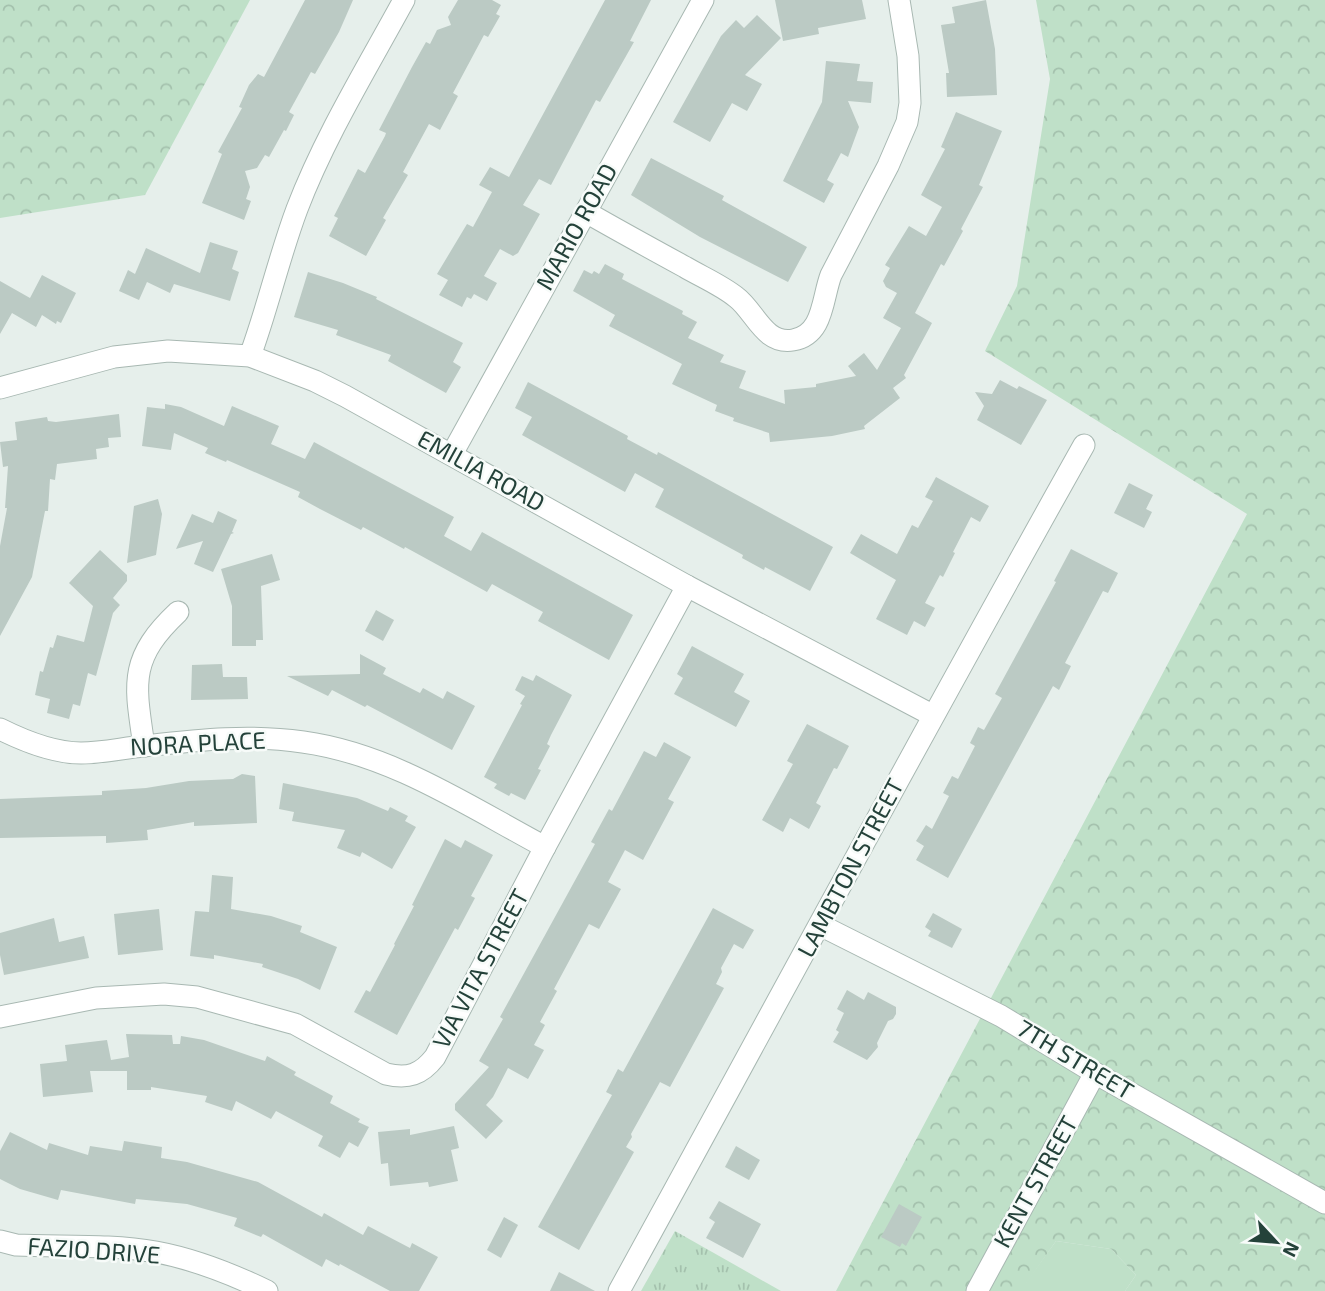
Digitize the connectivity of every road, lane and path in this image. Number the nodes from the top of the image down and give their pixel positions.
1 (404, 0) edge
2 (703, 0) edge
3 (899, 0) edge
4 (586, 212) junction
5 (250, 356) junction
6 (0, 388) edge
7 (1084, 445) dead end
8 (452, 454) junction
9 (687, 586) junction
10 (178, 612) dead end
11 (932, 715) junction
12 (0, 729) edge
13 (144, 746) junction
14 (545, 847) junction
15 (820, 925) junction
16 (0, 1017) edge
17 (1095, 1073) junction
18 (1325, 1203) edge
19 (0, 1241) edge
20 (267, 1291) edge
21 (619, 1291) edge
22 (977, 1291) edge

1 - 5 street
2 - 4 street, MARIO ROAD
3 - 4 street
4 - 8 street, MARIO ROAD
5 - 6 street, EMILIA ROAD
5 - 8 street, EMILIA ROAD
7 - 11 street, LAMBTON STREET
8 - 9 street, EMILIA ROAD
9 - 11 street, EMILIA ROAD
9 - 14 street, VIA VITA STREET
10 - 13 street
11 - 15 street, LAMBTON STREET
12 - 13 street, NORA PLACE
13 - 14 street, NORA PLACE
14 - 16 street, VIA VITA STREET
15 - 17 street, 7TH STREET
15 - 21 street, LAMBTON STREET
17 - 18 street, 7TH STREET
17 - 22 street, KENT STREET
19 - 20 street, FAZIO DRIVE

